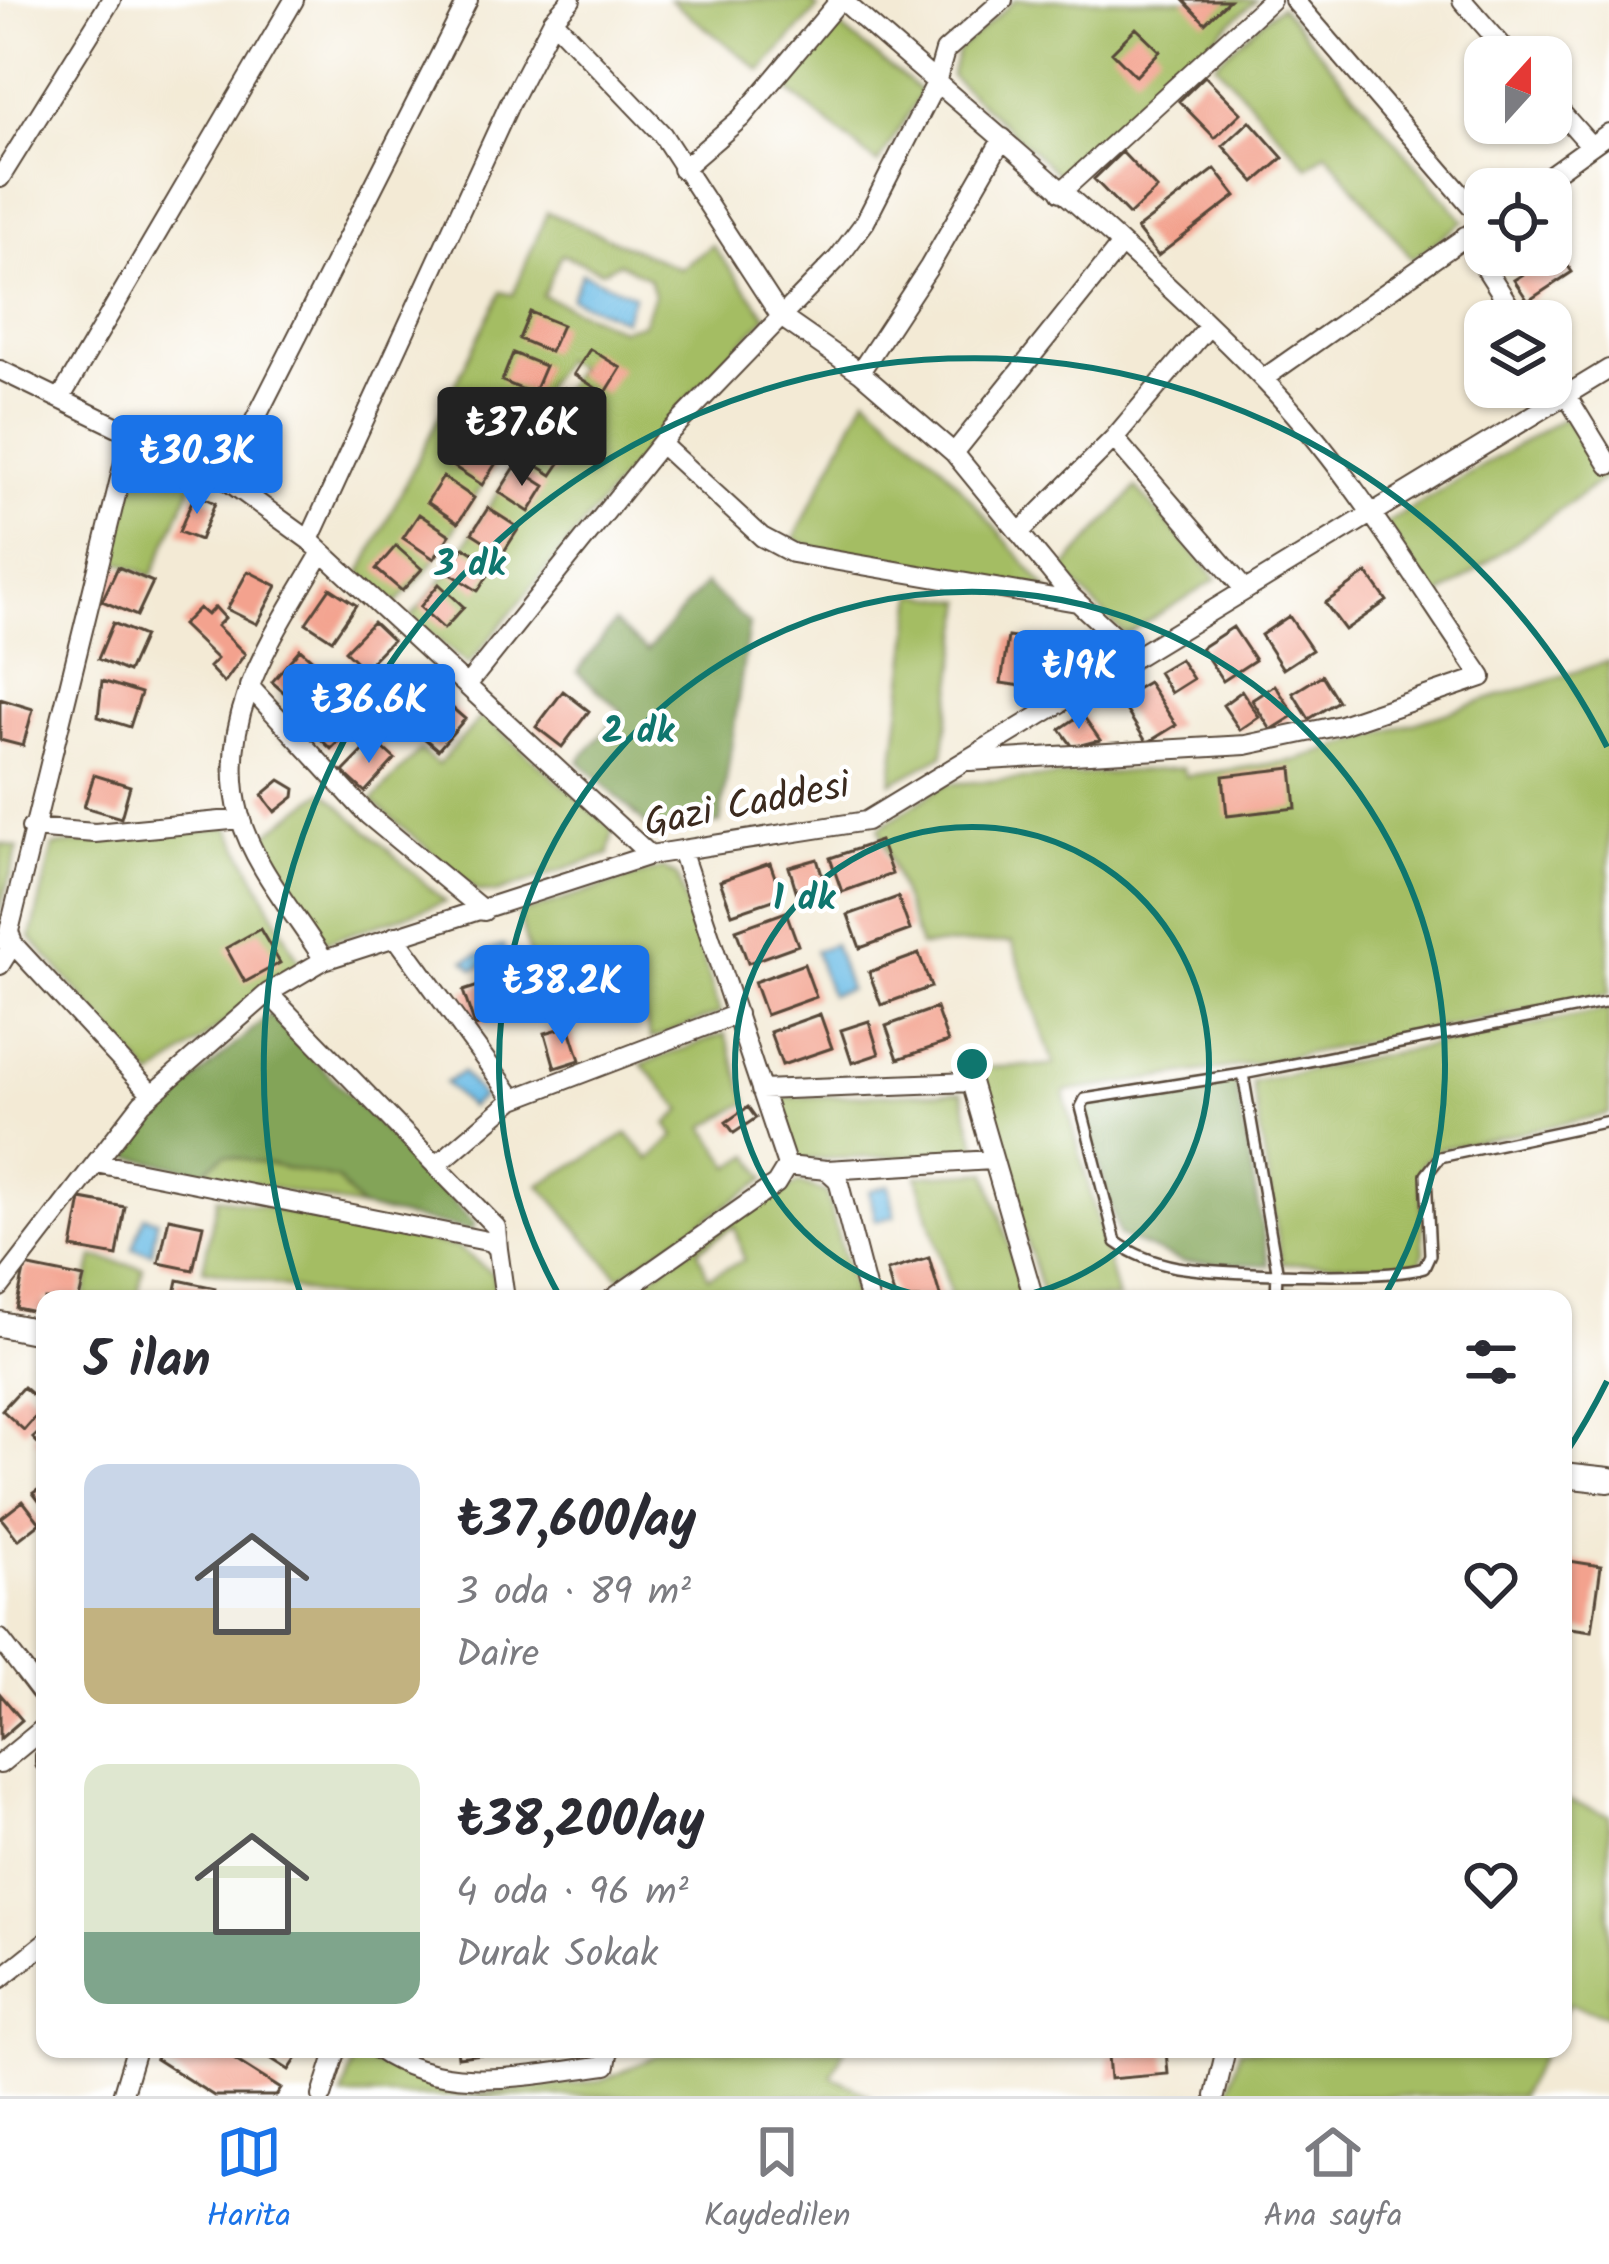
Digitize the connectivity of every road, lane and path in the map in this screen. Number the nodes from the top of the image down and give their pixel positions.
1 (111, 0) edge
2 (294, 0) edge
3 (468, 0) edge
4 (571, 0) edge
5 (841, 0) edge
6 (1003, 0) edge
7 (1271, 0) edge
8 (1294, 0) edge
9 (1462, 0) edge
10 (553, 20) junction
11 (1494, 36) edge
12 (936, 83) junction
13 (1572, 125) edge
14 (1609, 133) edge
15 (1003, 138) junction
16 (1591, 146) junction
17 (1560, 168) edge
18 (682, 170) junction
19 (0, 178) edge
20 (1060, 192) junction
21 (1464, 198) edge
22 (1464, 237) edge
23 (1119, 247) junction
24 (781, 317) junction
25 (1207, 328) junction
26 (1609, 369) edge
27 (0, 370) edge
28 (860, 373) junction
29 (1263, 379) junction
30 (1572, 391) edge
31 (60, 399) junction
32 (1572, 404) edge
33 (1543, 408) edge
34 (131, 434) junction
35 (1114, 438) junction
36 (661, 444) junction
37 (954, 453) junction
38 (1609, 465) edge
39 (224, 479) junction
40 (1369, 513) junction
41 (1019, 533) junction
42 (316, 546) junction
43 (1245, 590) junction
44 (1077, 602) junction
45 (1136, 656) junction
46 (249, 686) junction
47 (467, 686) junction
48 (964, 761) junction
49 (241, 819) junction
50 (31, 828) junction
51 (681, 850) junction
52 (650, 855) junction
53 (484, 911) junction
54 (395, 936) junction
55 (7, 942) edge
56 (324, 960) junction
57 (0, 965) edge
58 (268, 993) junction
59 (1609, 1002) edge
60 (736, 1014) junction
61 (1243, 1074) junction
62 (761, 1090) junction
63 (152, 1094) junction
64 (514, 1100) junction
65 (1609, 1121) edge
66 (992, 1160) junction
67 (96, 1163) junction
68 (437, 1166) junction
69 (787, 1166) junction
70 (827, 1170) junction
71 (498, 1249) junction
72 (1277, 1270) junction
73 (0, 1286) edge
74 (505, 1290) edge
75 (625, 1290) edge
76 (867, 1290) edge
77 (1031, 1290) edge
78 (1276, 1290) edge
79 (0, 1324) edge
80 (36, 1331) edge
81 (1572, 1476) edge
82 (1609, 1480) edge
83 (0, 1639) edge
84 (36, 1685) edge
85 (36, 1734) edge
86 (0, 1764) edge
87 (36, 1950) edge
88 (0, 1979) edge
89 (133, 2058) edge
90 (334, 2058) edge
91 (389, 2058) edge
92 (603, 2058) edge
93 (1224, 2058) edge
94 (122, 2096) edge
95 (322, 2096) edge
96 (1214, 2096) edge

1 - 19 street
2 - 31 street
3 - 39 street
4 - 10 street
5 - 12 street
5 - 18 street
6 - 12 street
7 - 20 street
8 - 21 street
9 - 11 street
10 - 18 street
10 - 42 street
12 - 15 street
12 - 24 street
13 - 16 street
14 - 16 street
15 - 20 street
15 - 28 street
16 - 17 street
18 - 24 street
20 - 23 street
22 - 29 street
23 - 25 street
23 - 37 street
24 - 28 street
24 - 36 street
25 - 29 street
25 - 35 street
26 - 30 street, Gazi Caddesi
27 - 31 street
28 - 37 street
29 - 40 street
31 - 34 street
32 - 38 street
33 - 40 street, Gazi Caddesi
34 - 39 street
34 - 50 street
35 - 41 street
35 - 43 street
36 - 44 street
36 - 47 street
37 - 41 street
39 - 42 street
40 - 43 street, Gazi Caddesi
40 - 48 street
41 - 44 street
42 - 46 street
42 - 47 street
43 - 45 street, Gazi Caddesi
44 - 45 street
45 - 48 street, Gazi Caddesi
46 - 49 street
46 - 53 street
47 - 52 street
48 - 51 street, Gazi Caddesi
49 - 50 street
49 - 56 street
50 - 55 street
51 - 52 street, Gazi Caddesi
51 - 60 street
52 - 53 street, Gazi Caddesi
53 - 54 street, Gazi Caddesi
54 - 56 street, Gazi Caddesi
54 - 64 street
55 - 57 street
55 - 63 street
56 - 58 street, Gazi Caddesi
58 - 63 street, Gazi Caddesi
58 - 68 street
59 - 61 lane
60 - 62 street
60 - 64 street
61 - 72 lane
61 - 72 lane
62 - 66 street
62 - 69 street
63 - 67 street, Gazi Caddesi
64 - 68 street
65 - 72 lane
66 - 70 street
66 - 77 street
67 - 71 street
67 - 73 street, Gazi Caddesi
68 - 71 street
69 - 70 street
69 - 75 street
70 - 76 street
71 - 74 street
72 - 78 lane
79 - 80 street
81 - 82 street
83 - 84 street
85 - 86 street
87 - 88 street
89 - 94 street
90 - 95 street
91 - 92 street
93 - 96 street

